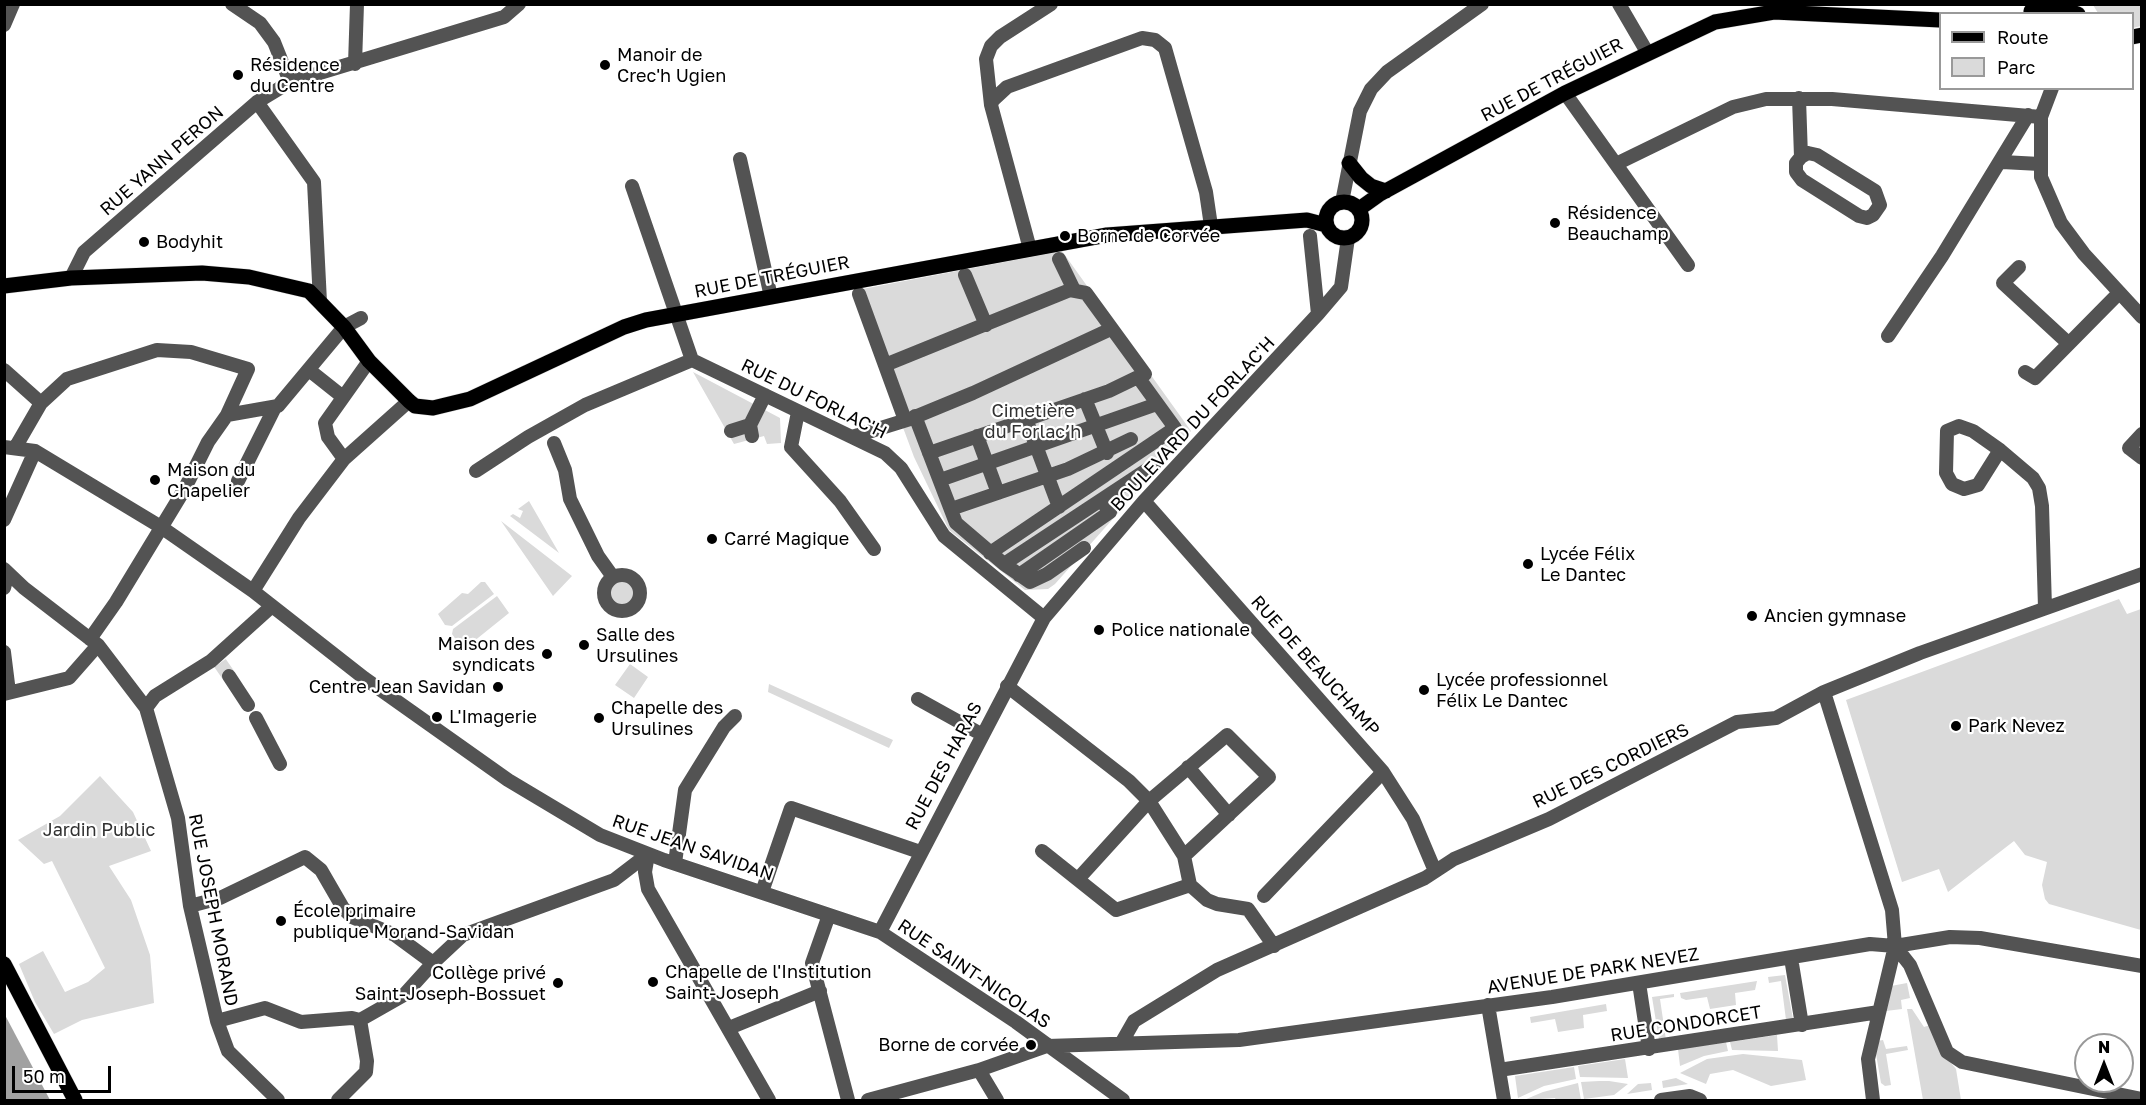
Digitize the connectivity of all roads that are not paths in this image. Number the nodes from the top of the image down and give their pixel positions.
1 (13, 4) edge
2 (232, 4) edge
3 (357, 4) edge
4 (519, 4) edge
5 (1051, 4) edge
6 (1482, 4) edge
7 (1619, 4) edge
8 (1774, 8) edge
9 (2032, 10) edge
10 (2073, 12) edge
11 (1939, 20) edge
12 (4, 25) edge
13 (1647, 52) junction
14 (355, 64) junction
15 (290, 82) junction
16 (2051, 90) edge
17 (1565, 93) junction
18 (1799, 98) junction
19 (257, 102) junction
20 (991, 105) junction
21 (2035, 116) junction
22 (1801, 156) junction
23 (740, 159) dead end
24 (2002, 162) junction
25 (1349, 163) junction
26 (1616, 164) junction
27 (2040, 164) junction
28 (632, 186) dead end
29 (1386, 191) junction
30 (1342, 202) junction
31 (1359, 209) junction
32 (1326, 225) junction
33 (1211, 226) junction
34 (1310, 236) dead end
35 (1348, 238) junction
36 (1030, 249) junction
37 (1059, 259) dead end
38 (1688, 265) dead end
39 (2019, 267) dead end
40 (965, 275) dead end
41 (70, 278) junction
42 (4, 286) edge
43 (1074, 291) junction
44 (859, 294) dead end
45 (2118, 294) junction
46 (321, 295) junction
47 (771, 297) junction
48 (1318, 314) dead end
49 (675, 315) junction
50 (2142, 317) edge
51 (362, 318) dead end
52 (986, 325) junction
53 (344, 327) junction
54 (1111, 329) junction
55 (1888, 336) dead end
56 (2068, 343) junction
57 (692, 360) junction
58 (369, 362) junction
59 (885, 365) junction
60 (4, 370) edge
61 (309, 370) junction
62 (2025, 372) dead end
63 (1138, 378) junction
64 (765, 395) junction
65 (343, 397) junction
66 (1085, 399) junction
67 (409, 401) junction
68 (41, 403) junction
69 (1157, 404) junction
70 (275, 407) junction
71 (798, 412) junction
72 (227, 415) junction
73 (910, 418) junction
74 (1026, 419) junction
75 (1096, 427) junction
76 (731, 431) dead end
77 (550, 433) junction
78 (2142, 434) edge
79 (977, 436) junction
80 (852, 437) junction
81 (1131, 439) dead end
82 (10, 447) edge
83 (1037, 447) junction
84 (2000, 450) junction
85 (35, 451) junction
86 (929, 453) junction
87 (1107, 453) junction
88 (2142, 458) edge
89 (344, 459) junction
90 (987, 464) junction
91 (1154, 465) dead end
92 (476, 471) dead end
93 (1047, 476) junction
94 (940, 480) junction
95 (238, 481) dead end
96 (998, 493) junction
97 (1101, 500) junction
98 (1144, 501) junction
99 (1059, 507) junction
100 (951, 509) junction
101 (4, 520) edge
102 (162, 527) junction
103 (1084, 548) dead end
104 (874, 549) dead end
105 (990, 553) junction
106 (1004, 564) junction
107 (6, 571) edge
108 (1019, 574) junction
109 (2142, 574) edge
110 (613, 577) dead end
111 (4, 588) edge
112 (254, 591) junction
113 (272, 606) junction
114 (2045, 608) junction
115 (1044, 618) junction
116 (94, 642) junction
117 (4, 652) edge
118 (229, 676) tunnel mouth
119 (1007, 686) junction
120 (1824, 692) junction
121 (7, 693) edge
122 (918, 699) dead end
123 (248, 705) dead end
124 (146, 708) junction
125 (735, 716) dead end
126 (256, 718) dead end
127 (981, 734) junction
128 (280, 764) dead end
129 (1188, 767) junction
130 (1383, 772) junction
131 (1149, 801) junction
132 (1229, 815) junction
133 (1042, 851) dead end
134 (920, 852) junction
135 (648, 854) junction
136 (1184, 856) junction
137 (675, 863) junction
138 (1434, 871) junction
139 (1078, 879) junction
140 (1190, 885) junction
141 (762, 892) junction
142 (1264, 896) dead end
143 (190, 906) junction
144 (829, 915) junction
145 (880, 932) junction
146 (1274, 946) junction
147 (1895, 946) junction
148 (1791, 958) junction
149 (433, 963) junction
150 (4, 964) edge
151 (2142, 966) edge
152 (1639, 983) junction
153 (820, 991) junction
154 (1488, 1005) junction
155 (1879, 1012) junction
156 (360, 1020) junction
157 (217, 1021) junction
158 (1802, 1024) junction
159 (729, 1028) junction
160 (1122, 1042) junction
161 (1047, 1046) junction
162 (1649, 1048) junction
163 (979, 1070) junction
164 (1499, 1070) junction
165 (2142, 1099) edge
166 (75, 1101) edge
167 (278, 1101) edge
168 (338, 1101) edge
169 (769, 1101) edge
170 (848, 1101) edge
171 (868, 1101) edge
172 (997, 1101) edge
173 (1123, 1101) edge
174 (1504, 1101) edge
175 (1661, 1101) edge
176 (1701, 1101) edge
177 (1873, 1101) edge

1 - 12 street
2 - 15 street
3 - 14 street
4 - 14 street, RUE YANN PERON
5 - 20 street
6 - 25 street
7 - 13 street
8 - 11 main road, RUE DE TRÉGUIER
8 - 13 main road, RUE DE TRÉGUIER
9 - 10 main road
13 - 17 main road, RUE DE TRÉGUIER
14 - 15 street, RUE YANN PERON
15 - 19 street, RUE YANN PERON
16 - 21 street
17 - 26 street
17 - 29 main road, RUE DE TRÉGUIER
18 - 21 street
18 - 22 street
18 - 26 street
19 - 41 street, RUE YANN PERON
19 - 46 street
20 - 33 street
20 - 36 street
21 - 24 street
21 - 27 street
22 - 22 street
23 - 47 street
24 - 27 street
24 - 55 street
25 - 29 main road
25 - 30 street
26 - 38 street
27 - 45 street
28 - 49 street
29 - 31 main road, RUE DE TRÉGUIER
30 - 31 main road
30 - 32 main road
31 - 35 main road
32 - 33 main road, RUE DE TRÉGUIER
32 - 35 main road
33 - 36 main road, RUE DE TRÉGUIER
34 - 98 street, BOULEVARD DU FORLAC'H
35 - 48 street
36 - 47 main road, RUE DE TRÉGUIER
37 - 43 street
39 - 56 street
40 - 52 street
41 - 42 main road
41 - 46 main road
43 - 52 street
43 - 54 street
44 - 59 street
45 - 50 street
45 - 56 street
46 - 53 main road
47 - 49 main road, RUE DE TRÉGUIER
49 - 57 street
49 - 67 main road, RUE DE TRÉGUIER
51 - 53 street
52 - 59 street
53 - 58 main road
53 - 61 street
54 - 63 street
54 - 73 street
56 - 62 street
57 - 64 street, RUE DU FORLAC'H
57 - 77 street
58 - 65 street
58 - 67 main road
59 - 73 street
60 - 68 street
61 - 65 street
61 - 70 street
63 - 66 street
63 - 69 street
64 - 71 street, RUE DU FORLAC'H
64 - 76 street
65 - 89 street
66 - 74 street
66 - 75 street
67 - 89 street
68 - 72 street
68 - 82 street
69 - 75 street
69 - 99 street
70 - 72 street
70 - 95 street
71 - 80 street, RUE DU FORLAC'H
71 - 104 street
72 - 102 street
73 - 80 street
73 - 86 street
74 - 79 street
74 - 83 street
75 - 83 street
75 - 87 street
77 - 92 street
77 - 110 street
78 - 88 street
79 - 86 street
79 - 90 street
80 - 115 street, RUE DU FORLAC'H
81 - 87 street
82 - 85 street
83 - 90 street
83 - 93 street
84 - 84 street
84 - 114 street
85 - 101 street
85 - 102 street, RUE JEAN SAVIDAN
86 - 94 street
87 - 93 street
89 - 112 street
90 - 94 street
90 - 96 street
91 - 97 street
93 - 96 street
93 - 99 street
94 - 100 street
96 - 100 street
97 - 106 street
97 - 108 street
98 - 115 street, BOULEVARD DU FORLAC'H
98 - 130 street, RUE DE BEAUCHAMP
99 - 105 street
100 - 105 street
102 - 112 street, RUE JEAN SAVIDAN
102 - 116 street
103 - 108 street
105 - 106 street
106 - 108 street
107 - 111 street
107 - 116 street
109 - 114 street, RUE DES CORDIERS
112 - 113 street, RUE JEAN SAVIDAN
113 - 124 street
113 - 135 street, RUE JEAN SAVIDAN
114 - 120 street, RUE DES CORDIERS
115 - 119 street, RUE DES HARAS
116 - 121 street
116 - 124 street
117 - 121 street
118 - 123 street
119 - 127 street, RUE DES HARAS
119 - 131 street
120 - 138 street, RUE DES CORDIERS
120 - 147 street
122 - 127 street
124 - 143 street, RUE JOSEPH MORAND
125 - 137 street
126 - 128 street
127 - 134 street, RUE DES HARAS
129 - 131 street
129 - 132 street
129 - 132 street
130 - 138 street, RUE DE BEAUCHAMP
130 - 142 street
131 - 136 street
131 - 139 street
132 - 136 street
133 - 139 street
134 - 141 street
134 - 145 street, RUE DES HARAS
135 - 137 street, RUE JEAN SAVIDAN
135 - 149 street
135 - 159 street
136 - 140 street
137 - 141 street, RUE JEAN SAVIDAN
138 - 146 street, RUE DES CORDIERS
139 - 140 street
140 - 146 street
141 - 144 street, RUE JEAN SAVIDAN
143 - 149 street
143 - 157 street, RUE JOSEPH MORAND
144 - 145 street, RUE JEAN SAVIDAN
144 - 153 street
145 - 161 street, RUE SAINT-NICOLAS
146 - 160 street, RUE DES CORDIERS
147 - 148 street, AVENUE DE PARK NEVEZ
147 - 151 street, AVENUE DE PARK NEVEZ
147 - 155 street
147 - 165 street
148 - 152 street, AVENUE DE PARK NEVEZ
148 - 158 street
149 - 156 street
150 - 166 main road
152 - 154 street, AVENUE DE PARK NEVEZ
152 - 162 street
153 - 159 street
153 - 170 street
154 - 160 street, AVENUE DE PARK NEVEZ
154 - 164 street
155 - 158 street, RUE CONDORCET
155 - 177 street
156 - 157 street
156 - 168 street
157 - 167 street, RUE JOSEPH MORAND
158 - 162 street, RUE CONDORCET
159 - 169 street
160 - 161 street, AVENUE DE PARK NEVEZ
161 - 163 street, AVENUE DE PARK NEVEZ
161 - 173 street, RUE SAINT-NICOLAS
162 - 164 street, RUE CONDORCET
163 - 171 street, AVENUE DE PARK NEVEZ
163 - 172 street
164 - 174 street
175 - 176 street

